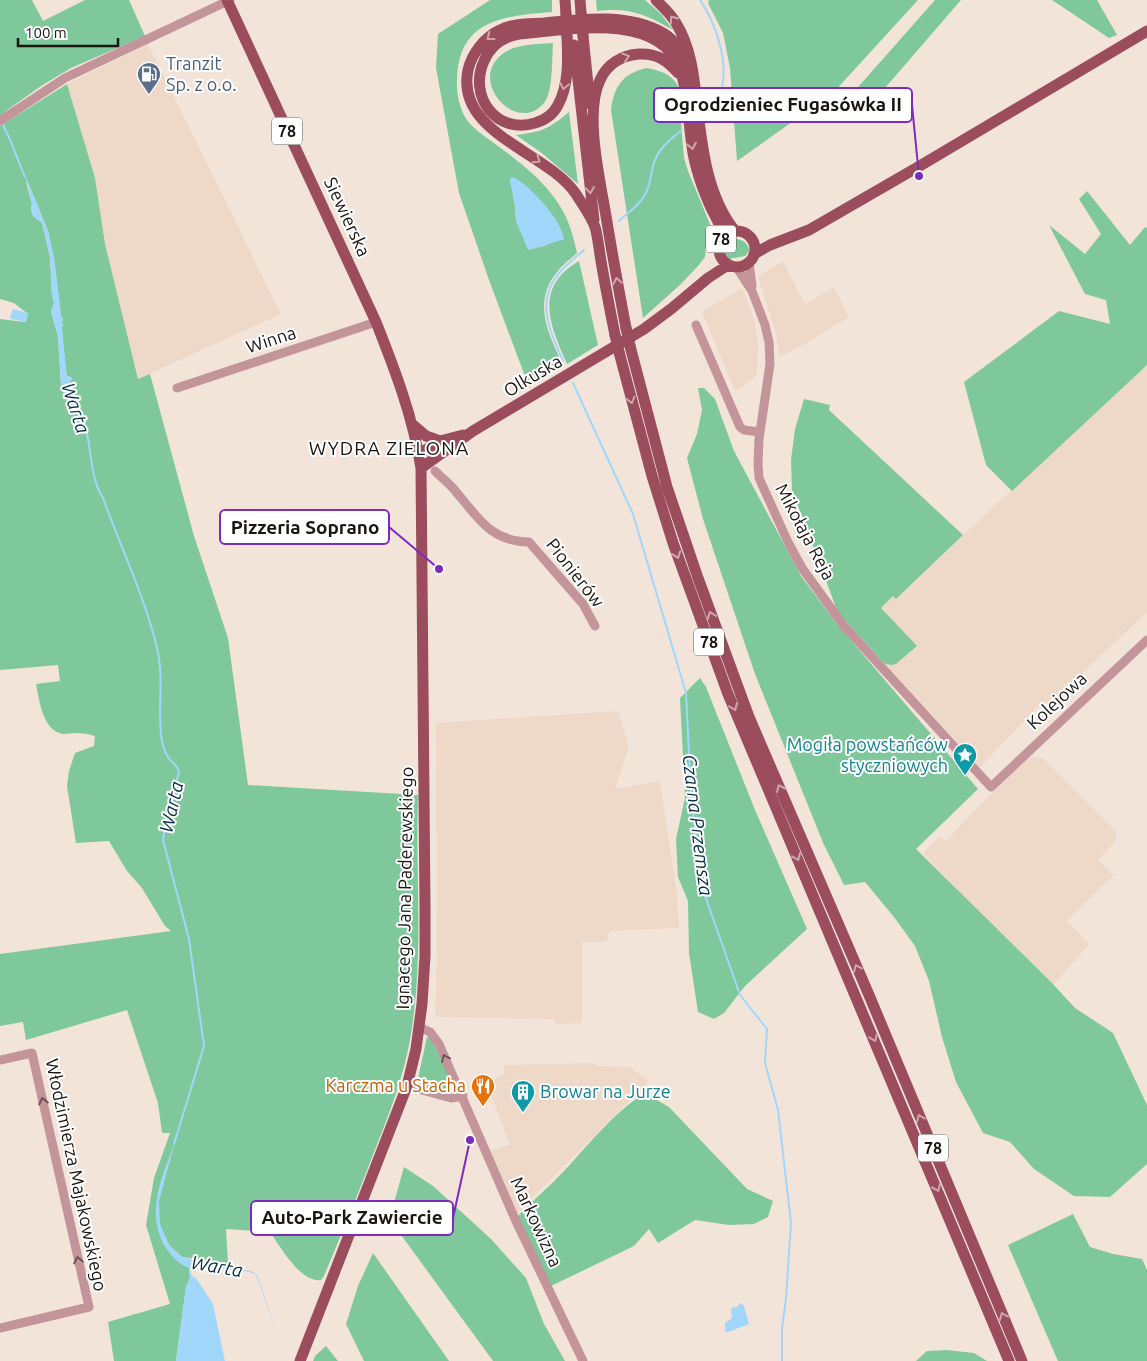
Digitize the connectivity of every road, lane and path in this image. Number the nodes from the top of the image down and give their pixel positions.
1 (228, 0) edge
2 (565, 0) edge
3 (570, 0) edge
4 (580, 0) edge
5 (656, 0) edge
6 (573, 13) junction
7 (1147, 31) edge
8 (575, 37) junction
9 (688, 78) junction
10 (0, 121) edge
11 (592, 126) junction
12 (595, 227) junction
13 (735, 231) junction
14 (724, 236) junction
15 (751, 238) junction
16 (783, 239) junction
17 (719, 255) junction
18 (752, 258) junction
19 (733, 266) junction
20 (698, 286) junction
21 (752, 291) junction
22 (376, 322) junction
23 (696, 325) dead end
24 (630, 337) junction
25 (614, 351) junction
26 (177, 388) dead end
27 (413, 425) junction
28 (473, 431) junction
29 (760, 432) junction
30 (440, 442) junction
31 (419, 454) junction
32 (422, 468) junction
33 (435, 471) dead end
34 (595, 626) dead end
35 (1147, 640) edge
36 (991, 787) joint
37 (419, 1028) junction
38 (0, 1060) edge
39 (407, 1086) junction
40 (463, 1096) junction
41 (0, 1328) edge
42 (300, 1361) edge
43 (583, 1361) edge
44 (1010, 1361) edge
45 (1022, 1361) edge

1 - 10 street
1 - 22 main road, Siewierska / 78
2 - 6 main road
3 - 6 main road, 78
4 - 6 main road, 78
9 -> 5 main road
6 - 8 main road, 78, bridge
7 - 16 main road
8 -> 9 main road
8 - 11 main road, 78
8 -> 12 main road, 78
11 -> 9 main road
9 -> 12 main road
9 - 13 main road
9 -> 14 main road
24 -> 11 main road, 78
12 - 25 main road, 78, bridge
13 - 14 main road, 78
13 - 15 main road, 78
14 - 17 main road, 78
15 - 16 main road
15 - 18 main road, 78
16 - 18 main road
17 - 19 main road, 78
17 - 20 main road, 78
18 - 19 main road, 78
18 - 21 street, Mikołaja Reja
19 - 20 main road, 78
19 - 21 street, Mikołaja Reja
20 - 24 main road, 78
21 - 29 street, Mikołaja Reja
22 - 26 street, Winna
22 - 27 main road, Siewierska / 78
23 - 29 street
24 - 25 main road, 78
45 -> 24 main road, 78
25 - 28 main road, Olkuska / 78
25 -> 44 main road, 78
27 - 30 main road
27 - 31 main road, Siewierska / 78
28 - 30 main road, Olkuska / 78
28 - 32 main road, Olkuska
29 - 36 street, Mikołaja Reja
30 - 31 main road, Olkuska
31 - 32 main road, Ignacego Jana Paderewskiego / 78
32 - 37 main road, Ignacego Jana Paderewskiego
33 - 34 street, Pionierów
35 - 36 street, Kolejowa
37 - 39 main road, Ignacego Jana Paderewskiego
40 -> 37 street, Markowizna
41 -> 38 street, Włodzimierza Majakowskiego
39 - 40 street
39 - 42 main road, Ignacego Jana Paderewskiego
40 - 43 street, Markowizna

